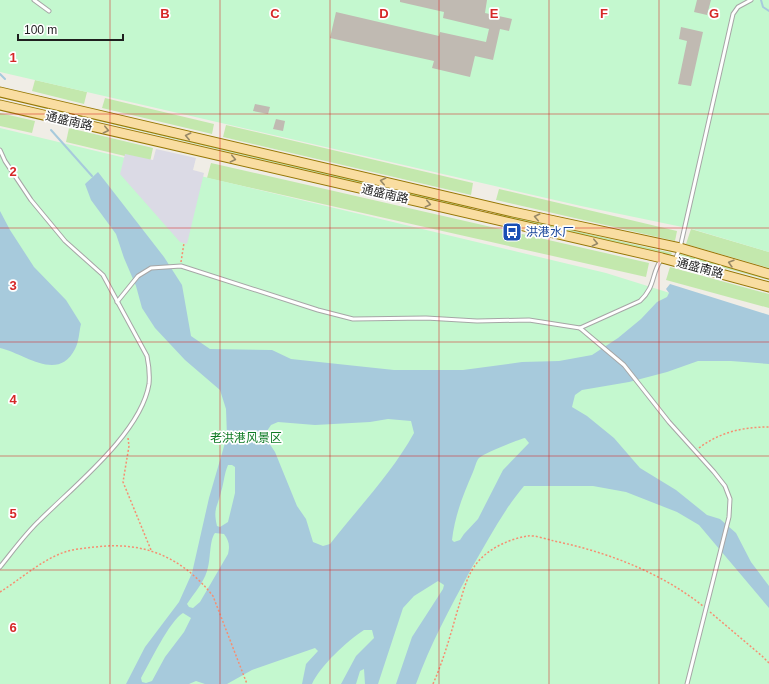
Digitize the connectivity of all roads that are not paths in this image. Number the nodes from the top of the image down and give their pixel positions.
1 (34, 0) edge
2 (751, 0) edge
3 (49, 12) dead end
4 (0, 92) edge
5 (0, 105) edge
6 (0, 150) edge
7 (680, 248) junction
8 (662, 258) junction
9 (674, 261) junction
10 (769, 274) edge
11 (769, 287) edge
12 (117, 302) junction
13 (580, 328) junction
14 (0, 567) edge
15 (687, 684) edge

1 - 3 lane
2 - 7 lane
7 -> 4 main road, 通盛南路
5 -> 8 main road, 通盛南路
6 - 12 lane
7 - 9 lane
10 -> 7 main road, 通盛南路
8 - 9 main road, 通盛南路
8 - 13 lane
9 - 11 main road, 通盛南路
12 - 13 lane
12 - 14 lane
13 - 15 lane

